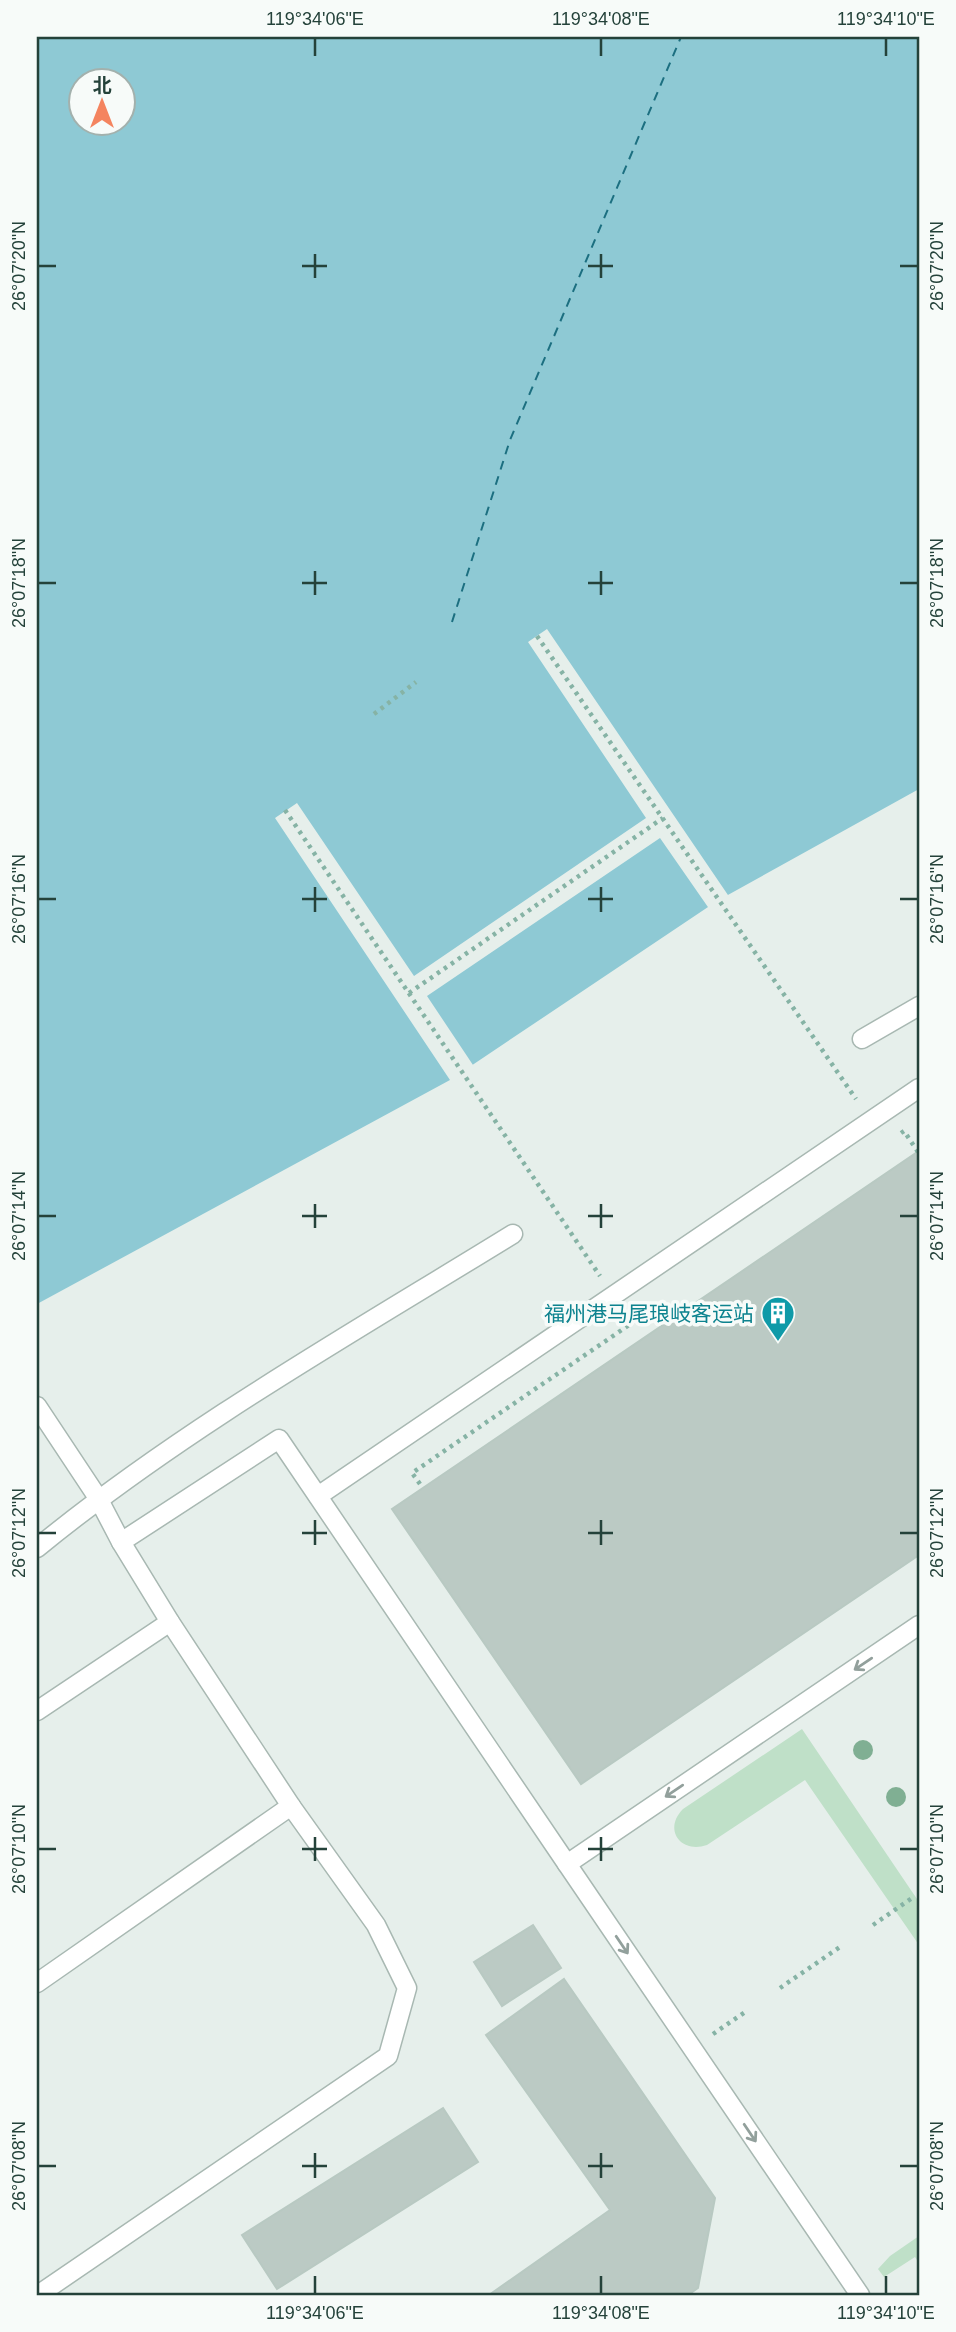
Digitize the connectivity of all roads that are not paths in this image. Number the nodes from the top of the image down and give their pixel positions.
1 (919, 1006) edge
2 (862, 1039) dead end
3 (919, 1088) edge
4 (513, 1234) dead end
5 (37, 1406) edge
6 (318, 1496) junction
7 (99, 1498) junction
8 (121, 1542) junction
9 (37, 1548) edge
10 (170, 1622) junction
11 (919, 1625) edge
12 (37, 1711) edge
13 (291, 1806) junction
14 (567, 1864) junction
15 (37, 1983) edge
16 (38, 2295) edge
17 (860, 2295) edge

1 - 2 lane
3 - 6 lane
4 - 7 lane
5 - 7 lane
6 - 8 lane
6 - 14 lane
7 - 8 lane
7 - 9 lane
8 - 10 lane
10 - 12 lane
10 - 13 lane
11 -> 14 lane
13 - 15 lane
13 - 16 lane
14 -> 17 lane

